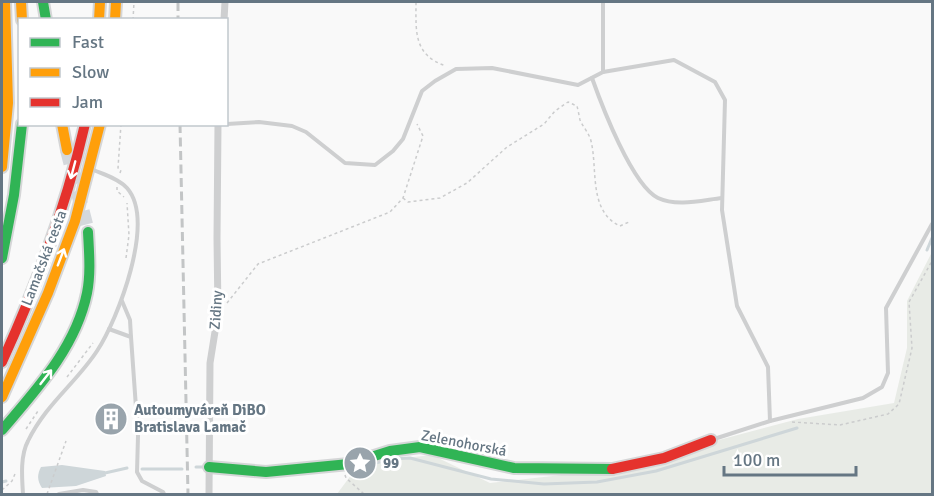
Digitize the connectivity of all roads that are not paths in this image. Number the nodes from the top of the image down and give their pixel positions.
1 (4, 2) edge
2 (21, 2) edge
3 (38, 2) edge
4 (44, 2) edge
5 (100, 2) edge
6 (116, 2) edge
7 (225, 2) edge
8 (603, 2) edge
9 (22, 18) edge
10 (38, 18) edge
11 (46, 18) edge
12 (99, 18) edge
13 (115, 18) edge
14 (224, 18) edge
15 (603, 72) junction
16 (592, 78) junction
17 (228, 124) edge
18 (22, 126) edge
19 (62, 126) edge
20 (84, 126) edge
21 (100, 126) edge
22 (218, 126) edge
23 (67, 150) tunnel mouth
24 (2, 167) edge
25 (90, 169) junction
26 (723, 198) junction
27 (933, 224) edge
28 (88, 232) tunnel mouth
29 (2, 258) edge
30 (122, 301) junction
31 (109, 329) junction
32 (131, 337) junction
33 (2, 362) edge
34 (2, 397) edge
35 (770, 421) junction
36 (2, 430) edge
37 (711, 440) joint
38 (209, 467) junction
39 (23, 495) edge
40 (59, 495) edge
41 (97, 495) edge
42 (164, 495) edge
43 (209, 495) edge

1 - 24 main road
2 - 9 main road
3 - 10 main road
4 - 11 main road
5 - 12 main road
6 - 13 main road
7 - 14 street
8 - 15 lane
15 - 16 lane
15 - 26 lane
16 - 17 lane
16 - 26 lane
18 - 29 main road
19 - 23 main road
20 -> 33 main road, Lamačská cesta
21 - 25 main road, Lamačská cesta
22 - 38 street, Zidiny
25 - 30 lane
34 -> 25 main road, Lamačská cesta
26 - 35 lane
27 - 35 lane
36 -> 28 main road
30 - 31 lane
30 - 32 lane
31 - 32 lane
31 - 39 lane
32 - 42 lane
35 - 37 lane
37 - 38 main road, Zelenohorská
38 - 43 street, Zidiny
40 - 41 lane

